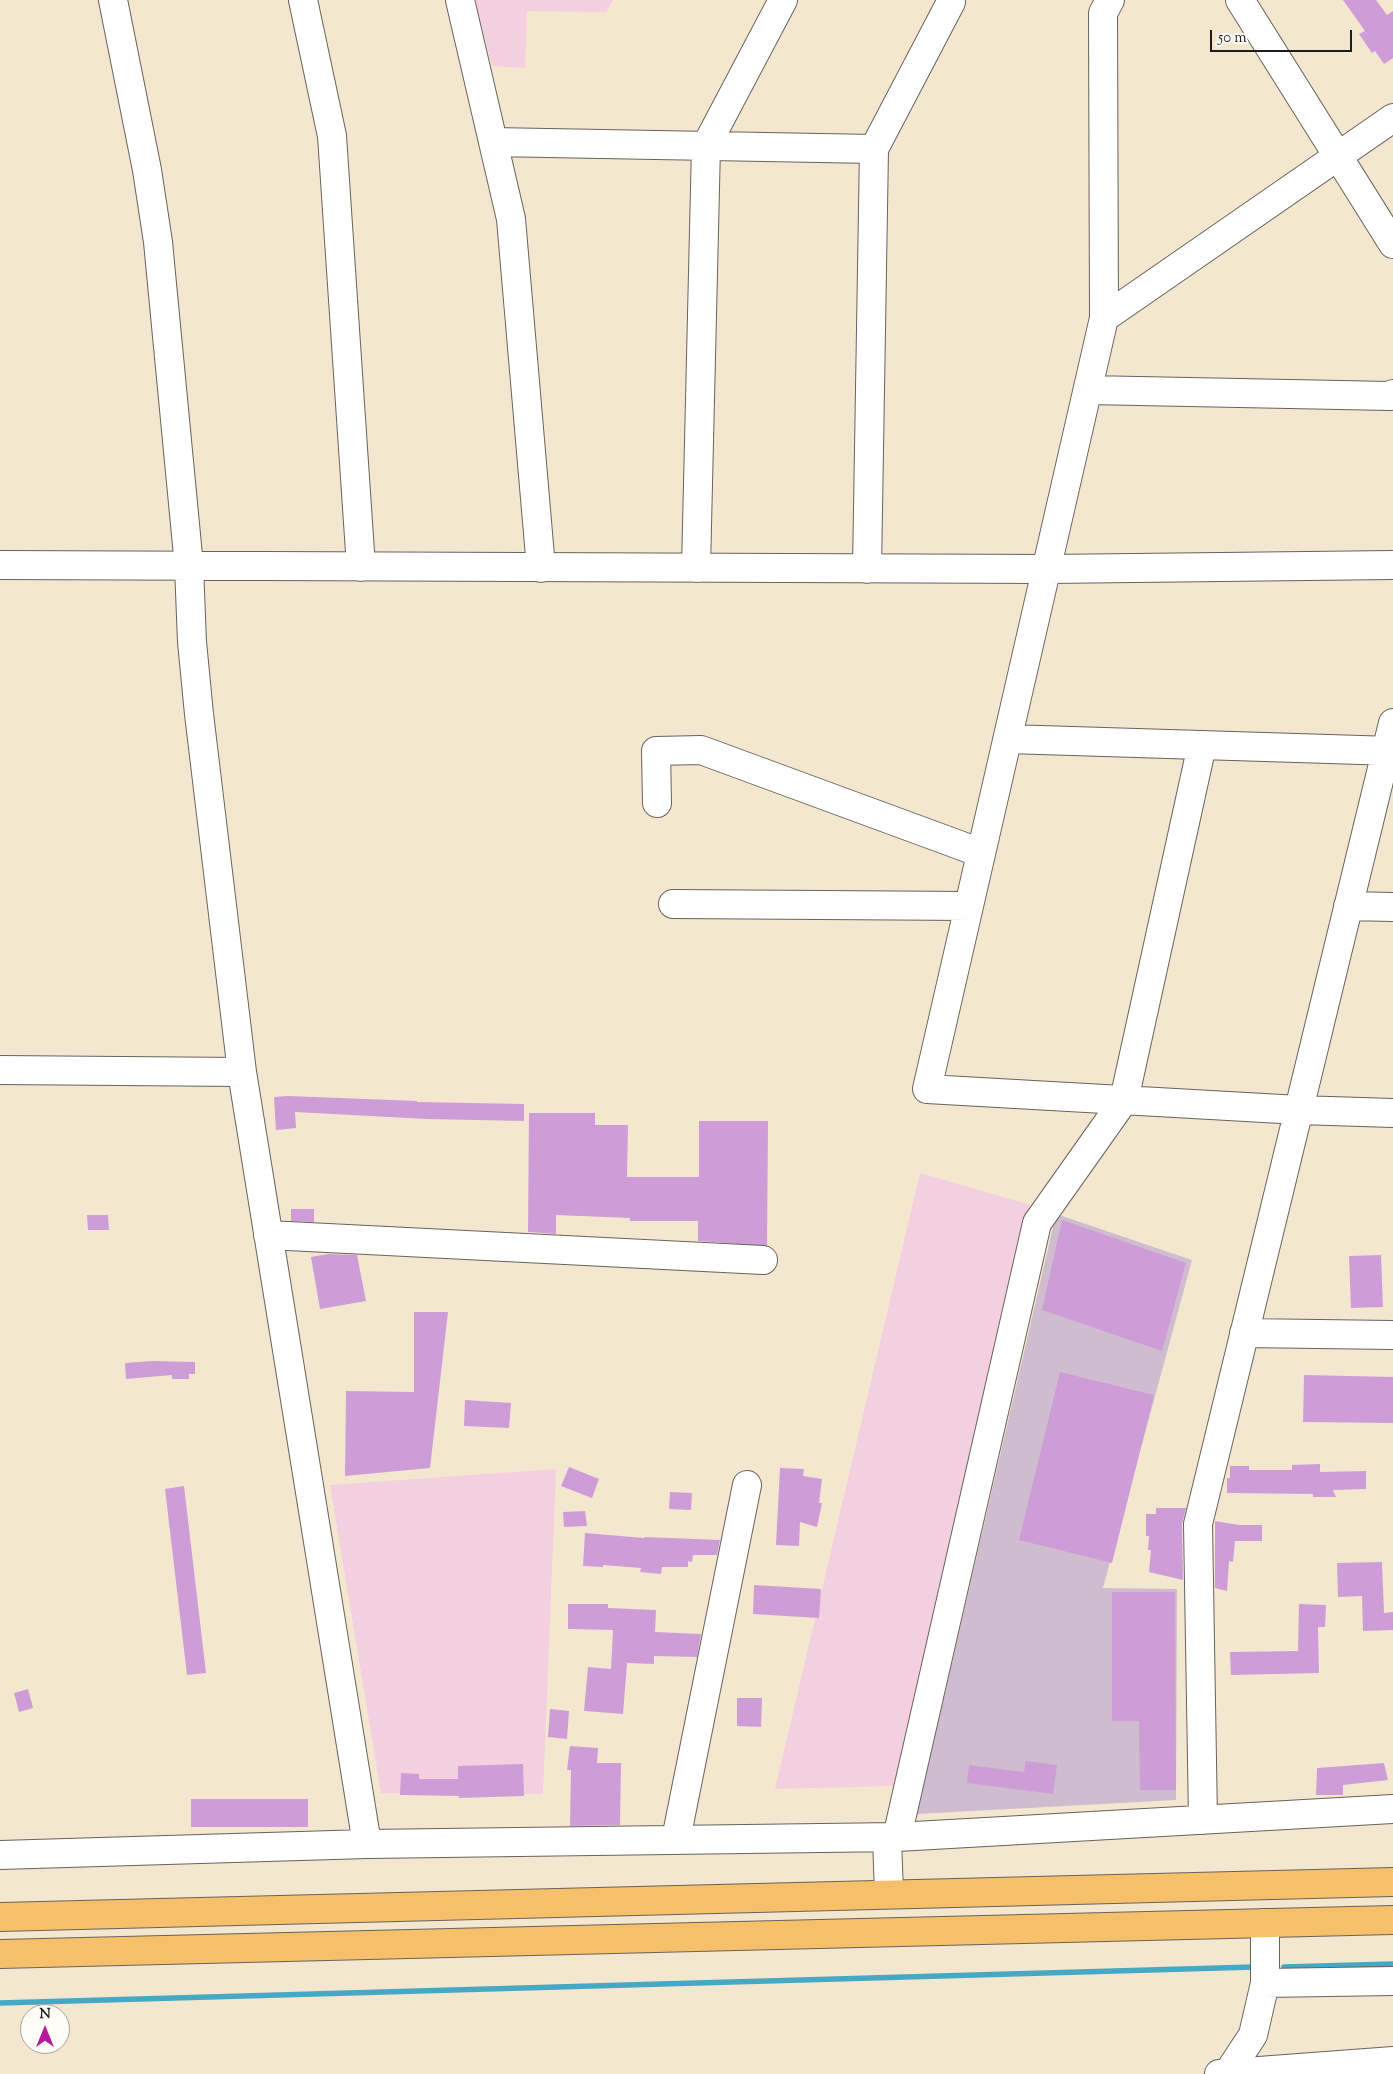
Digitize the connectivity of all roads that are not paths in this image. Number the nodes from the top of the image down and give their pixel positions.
1 (113, 0) edge
2 (303, 0) edge
3 (460, 0) edge
4 (783, 0) edge
5 (1110, 0) edge
6 (1240, 0) edge
7 (951, 2) dead end
8 (1393, 118) edge
9 (493, 142) junction
10 (706, 146) junction
11 (874, 149) junction
12 (1338, 156) junction
13 (1393, 244) edge
14 (1104, 318) junction
15 (1088, 390) junction
16 (1393, 394) edge
17 (0, 565) edge
18 (1393, 565) edge
19 (189, 566) junction
20 (361, 567) junction
21 (541, 568) junction
22 (696, 568) junction
23 (867, 569) junction
24 (1048, 570) junction
25 (1393, 723) edge
26 (1008, 739) junction
27 (1202, 745) junction
28 (1390, 751) edge
29 (657, 803) dead end
30 (981, 853) junction
31 (673, 904) dead end
32 (969, 906) junction
33 (1348, 906) junction
34 (1393, 907) edge
35 (0, 1070) edge
36 (242, 1072) junction
37 (1124, 1100) junction
38 (1299, 1110) junction
39 (1393, 1113) edge
40 (268, 1235) junction
41 (763, 1260) dead end
42 (1244, 1333) junction
43 (1393, 1336) edge
44 (747, 1484) dead end
45 (1393, 1809) edge
46 (1203, 1820) junction
47 (892, 1838) junction
48 (676, 1839) junction
49 (367, 1844) junction
50 (0, 1855) edge
51 (1393, 1882) edge
52 (889, 1894) junction
53 (0, 1917) edge
54 (1393, 1920) edge
55 (1265, 1922) junction
56 (0, 1954) edge
57 (1393, 1981) edge
58 (1265, 1983) junction
59 (1393, 2061) edge
60 (1224, 2073) edge

1 - 19 street
2 - 20 street
3 - 9 street
4 - 10 street
5 - 14 street
6 - 12 street
7 - 11 street
8 - 12 street
9 - 10 street
9 - 21 street
10 - 11 street
10 - 22 street
11 - 23 street
12 - 13 street
12 - 14 street
14 - 15 street
15 - 16 street
15 - 24 street
17 - 19 street
18 - 24 street
19 - 20 street
19 - 36 street
20 - 21 street
21 - 22 street
22 - 23 street
23 - 24 street
24 - 26 street
25 - 28 street
26 - 27 street
26 - 30 street
27 - 28 street
27 - 37 street
28 - 33 street
29 - 30 street
30 - 32 street
31 - 32 street
32 - 37 street
33 - 34 street
33 - 38 street
35 - 36 street
36 - 40 street
37 - 38 street
37 - 47 street
38 - 39 street
38 - 42 street
40 - 41 street
40 - 49 street
42 - 43 street
42 - 46 street
44 - 48 street
45 - 46 street
46 - 47 street
47 - 48 street
47 - 52 street
48 - 49 street
49 - 50 street
51 - 52 highway
52 - 53 highway
54 - 55 highway
55 - 56 highway
55 - 58 street
57 - 58 street
58 - 60 street
59 - 60 street

